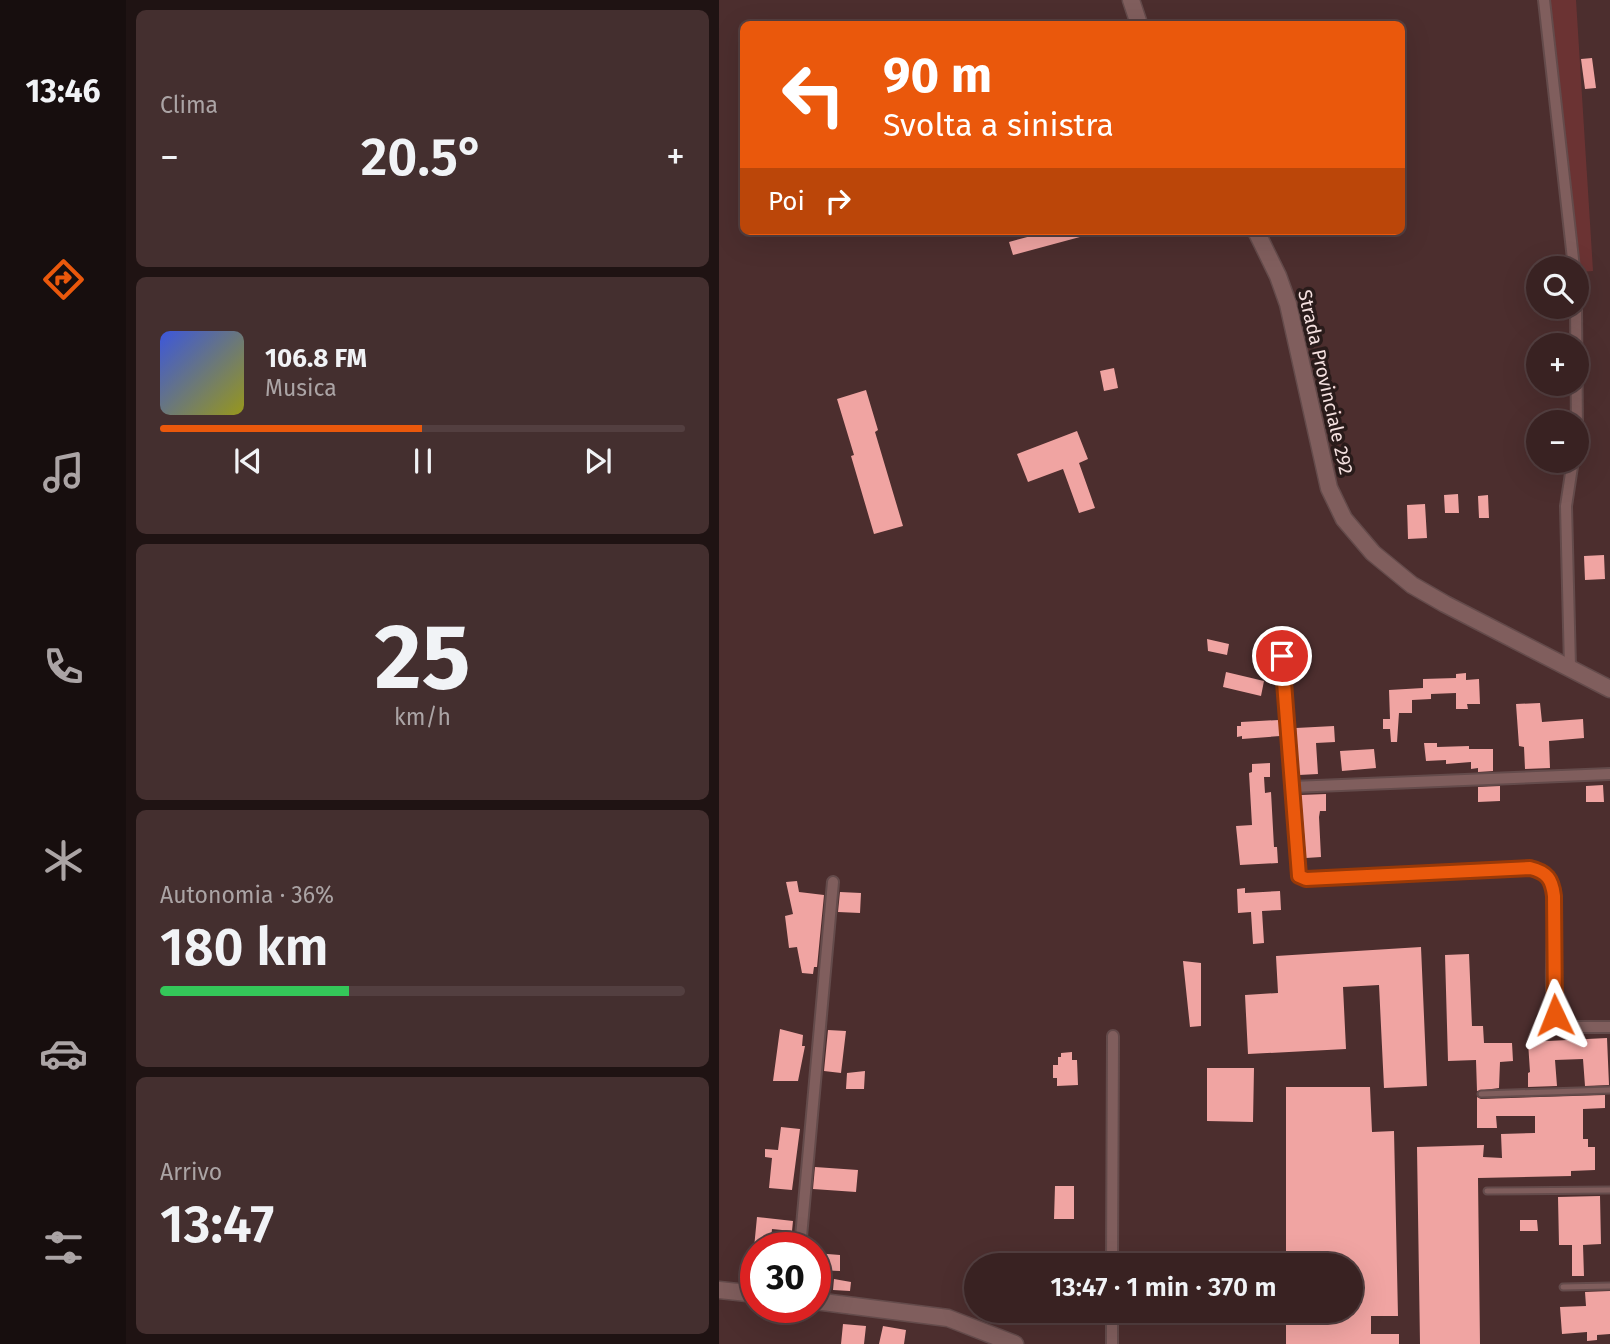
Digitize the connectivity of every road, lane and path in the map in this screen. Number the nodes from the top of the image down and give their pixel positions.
1 (1131, 0) edge
2 (1544, 0) edge
3 (1138, 21) edge
4 (1258, 235) edge
5 (1573, 256) edge
6 (1576, 319) edge
7 (1577, 410) edge
8 (1571, 473) edge
9 (1282, 656) dead end
10 (1570, 667) junction
11 (1610, 690) edge
12 (1610, 774) edge
13 (1292, 787) junction
14 (833, 882) dead end
15 (1610, 1027) edge
16 (1113, 1037) dead end
17 (1610, 1090) edge
18 (1481, 1094) dead end
19 (1610, 1190) edge
20 (1487, 1191) dead end
21 (801, 1232) edge
22 (1112, 1253) edge
23 (1610, 1286) edge
24 (1563, 1287) dead end
25 (719, 1290) edge
26 (740, 1292) edge
27 (831, 1303) edge
28 (1112, 1323) edge
29 (1015, 1344) edge
30 (1112, 1344) edge

1 - 3 street
2 - 5 street
4 - 10 street, Strada Provinciale 292
6 - 7 street
8 - 10 street
9 - 13 street
10 - 11 street, Strada Provinciale 292
12 - 13 street
13 - 15 street
14 - 21 street
16 - 22 street
17 - 18 lane
19 - 20 lane
23 - 24 lane
25 - 26 street
27 - 29 street
28 - 30 street

